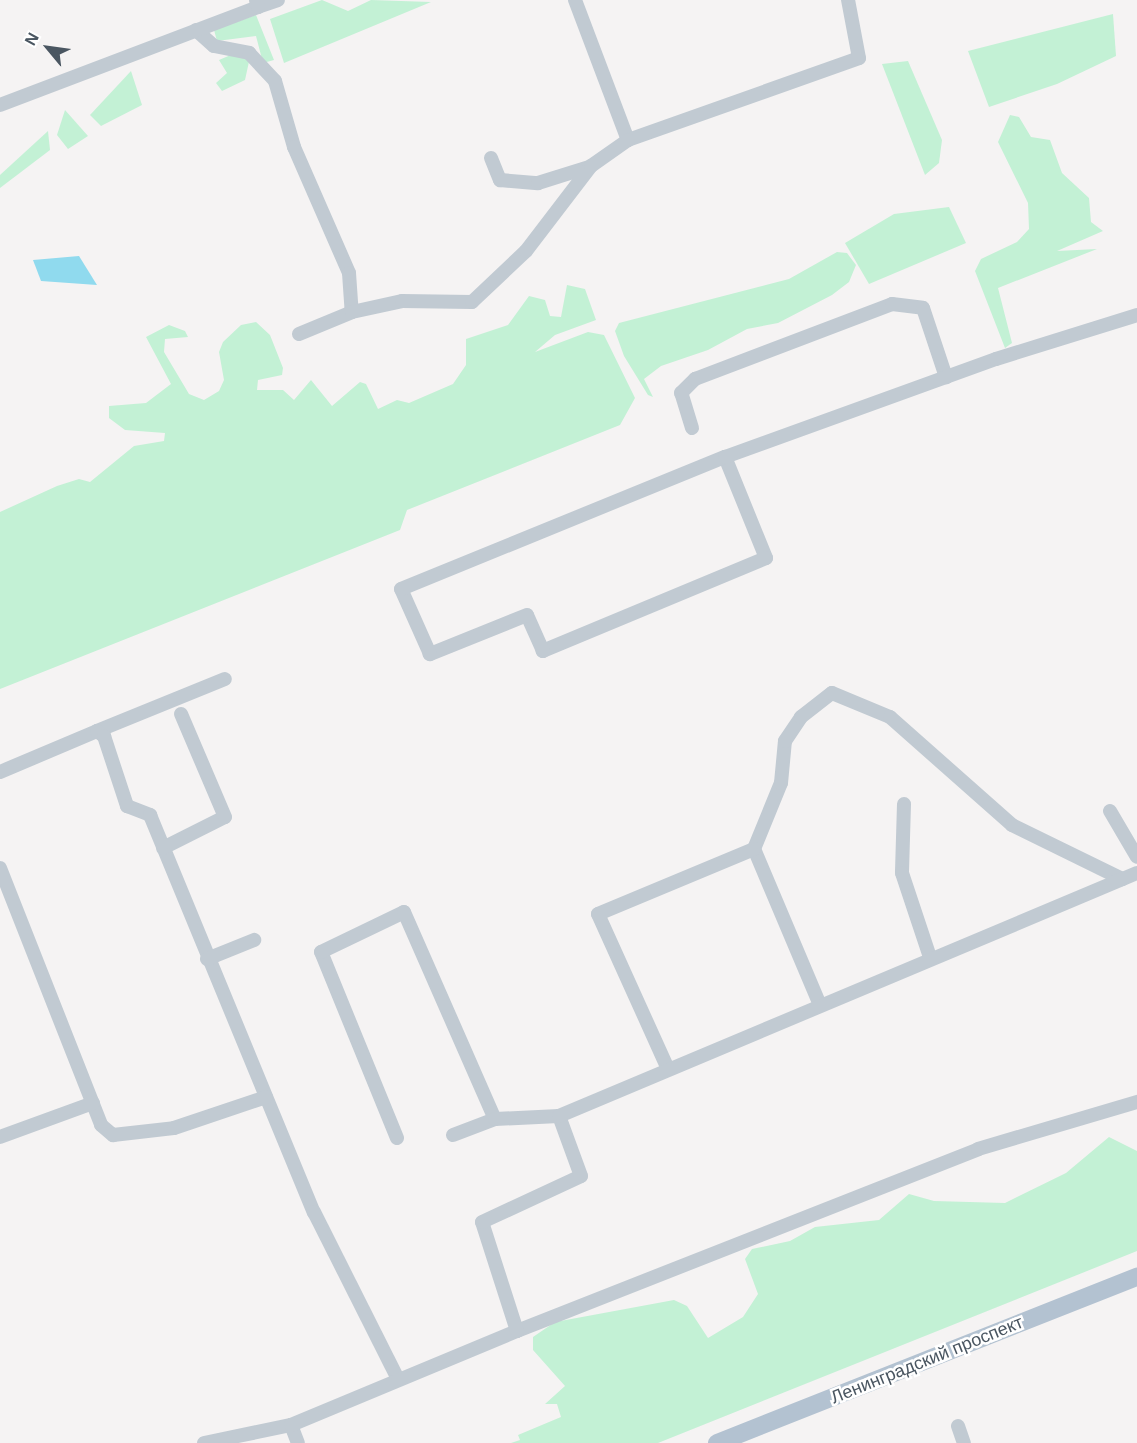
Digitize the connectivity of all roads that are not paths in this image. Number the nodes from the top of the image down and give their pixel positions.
1 (278, 0) edge
2 (575, 0) edge
3 (848, 0) edge
4 (257, 4) edge
5 (196, 30) junction
6 (0, 105) edge
7 (628, 140) junction
8 (491, 158) dead end
9 (591, 166) junction
10 (352, 312) junction
11 (1137, 315) edge
12 (299, 334) dead end
13 (946, 377) junction
14 (692, 428) dead end
15 (725, 457) junction
16 (225, 679) dead end
17 (181, 714) dead end
18 (97, 731) junction
19 (0, 772) edge
20 (904, 804) dead end
21 (1110, 811) dead end
22 (163, 848) junction
23 (754, 849) junction
24 (1137, 857) edge
25 (0, 868) edge
26 (1137, 873) edge
27 (1122, 879) junction
28 (254, 940) dead end
29 (930, 957) junction
30 (207, 959) junction
31 (820, 1005) junction
32 (668, 1069) junction
33 (266, 1097) junction
34 (1137, 1102) edge
35 (93, 1103) junction
36 (559, 1116) junction
37 (495, 1119) junction
38 (453, 1135) dead end
39 (0, 1137) edge
40 (397, 1138) dead end
41 (1137, 1277) edge
42 (517, 1331) junction
43 (398, 1379) junction
44 (291, 1425) junction
45 (958, 1426) dead end
46 (204, 1443) edge
47 (298, 1443) edge
48 (717, 1443) edge
49 (964, 1443) edge

1 - 4 street
2 - 7 street
3 - 7 street
4 - 5 street
5 - 6 street
5 - 10 street
7 - 9 street
8 - 9 street
9 - 10 street
10 - 12 street
11 - 13 street
13 - 14 street
13 - 15 street
15 - 15 street
16 - 18 street
17 - 22 street
18 - 19 street
18 - 22 street
20 - 29 street
21 - 24 street
22 - 30 street
23 - 27 street
23 - 31 street
23 - 32 street
25 - 35 street
26 - 27 street
27 - 29 street
28 - 30 street
29 - 31 street
30 - 33 street
31 - 32 street
32 - 36 street
33 - 35 street
33 - 43 street
34 - 42 street
35 - 39 street
36 - 37 street
36 - 42 street
37 - 38 street
37 - 40 street
41 - 48 main road, Ленинградский проспект
42 - 43 street
43 - 44 street
44 - 46 street
44 - 47 street
45 - 49 street

